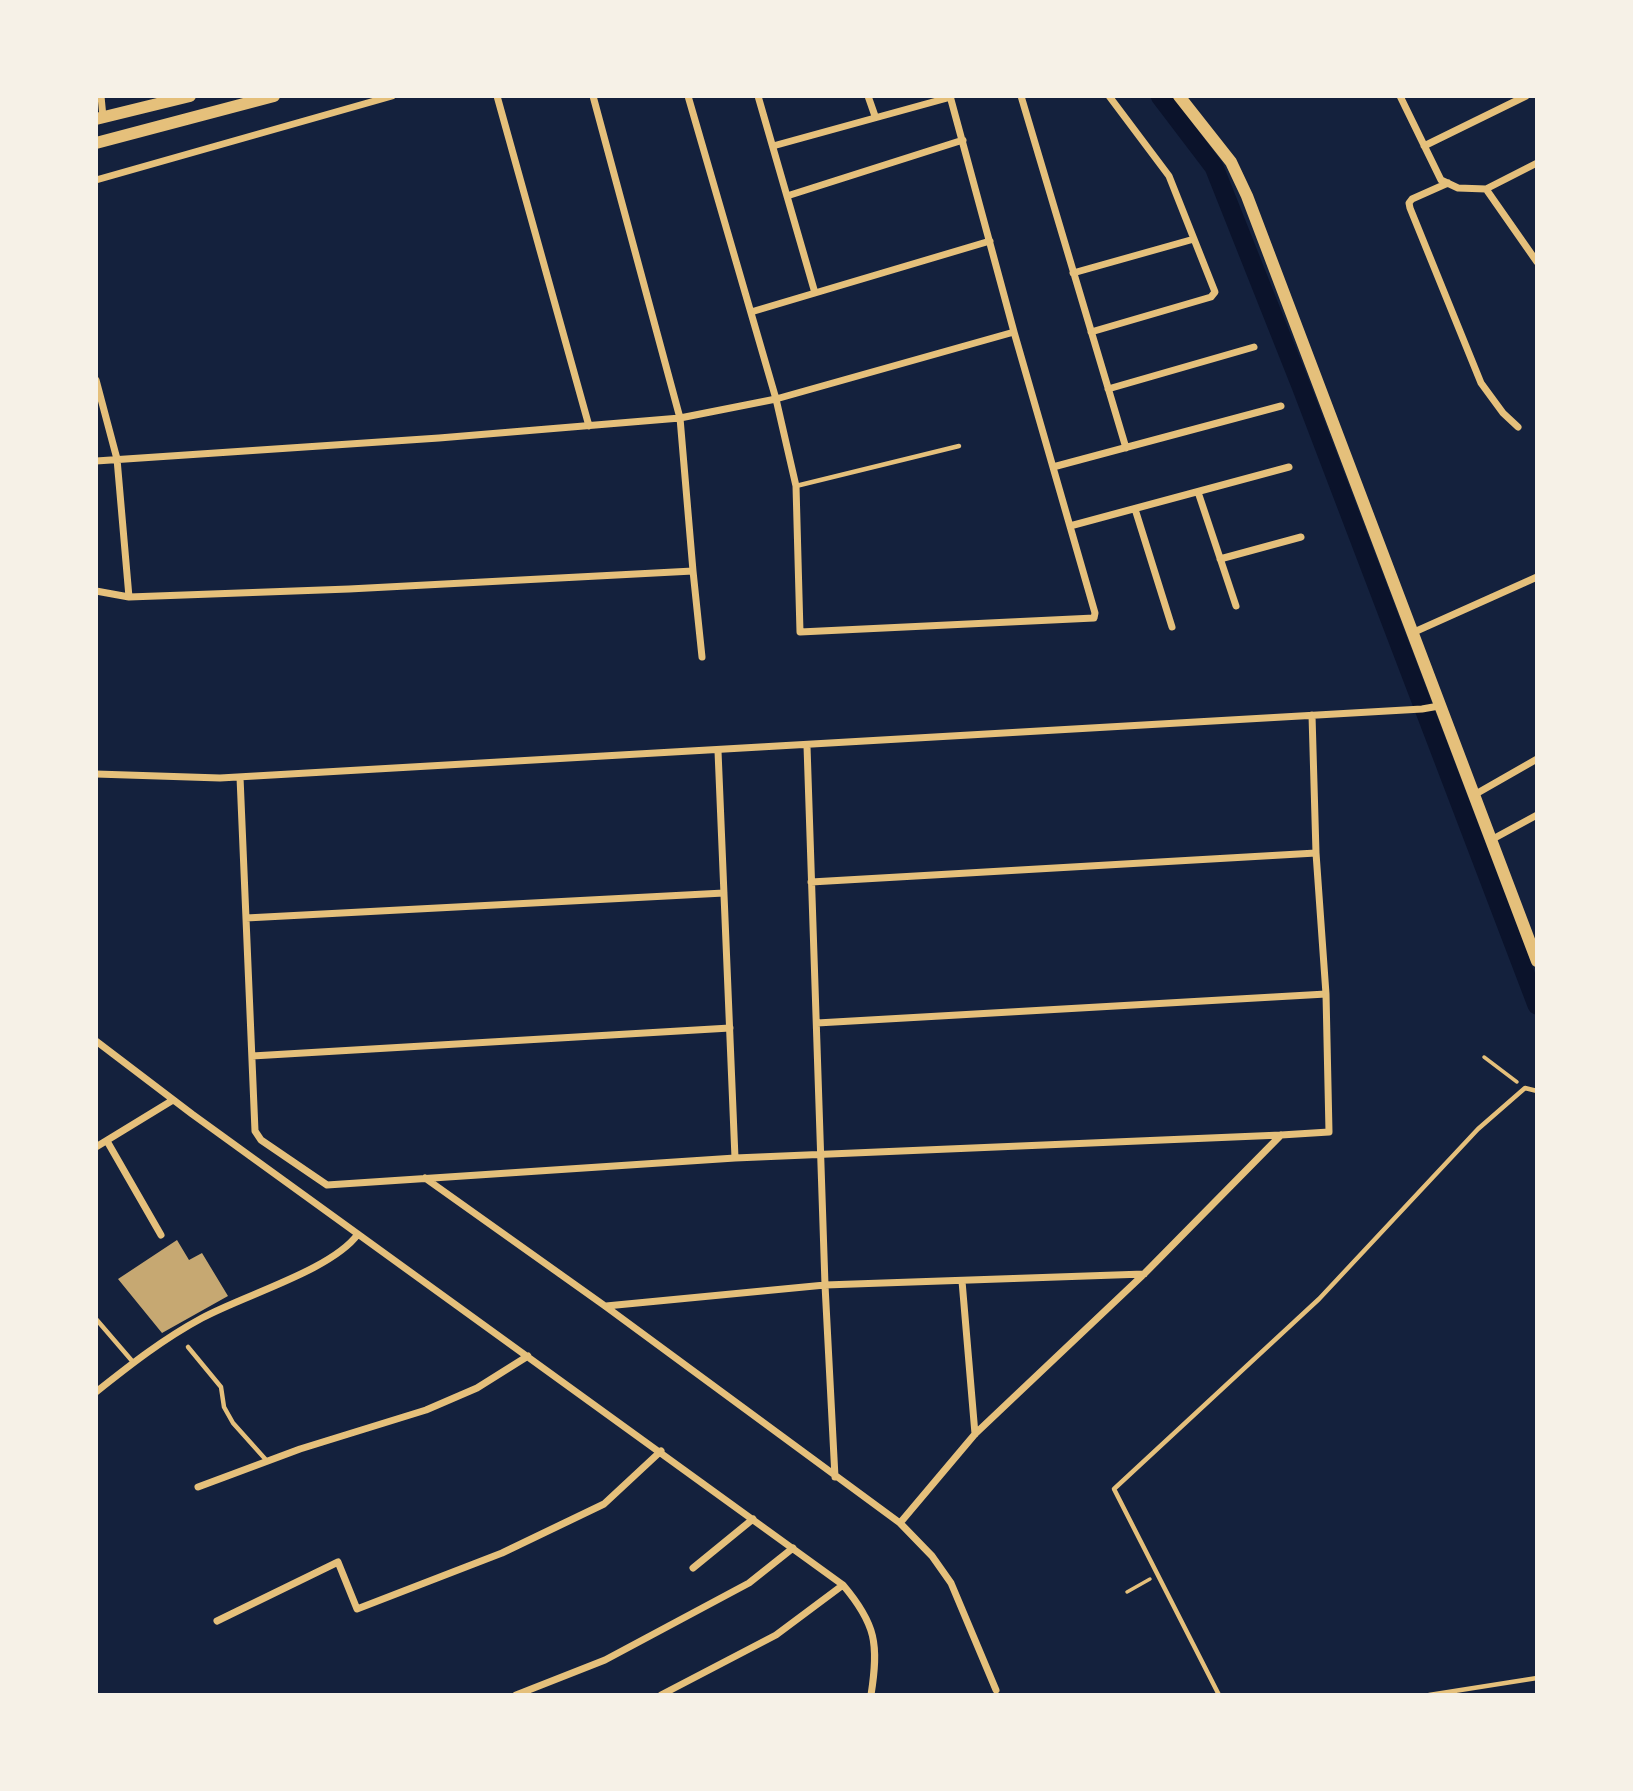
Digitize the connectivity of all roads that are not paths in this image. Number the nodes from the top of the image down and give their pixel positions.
1 (101, 96) edge
2 (274, 96) edge
3 (392, 96) edge
4 (497, 96) edge
5 (593, 96) edge
6 (688, 96) edge
7 (758, 96) edge
8 (868, 96) edge
9 (951, 96) edge
10 (1021, 96) edge
11 (1109, 96) edge
12 (1179, 96) edge
13 (1400, 96) edge
14 (1526, 96) edge
15 (185, 97) edge
16 (252, 99) edge
17 (875, 116) junction
18 (100, 118) edge
19 (963, 140) junction
20 (102, 141) edge
21 (773, 146) junction
22 (1424, 146) junction
23 (1537, 163) edge
24 (96, 180) edge
25 (1448, 183) junction
26 (1486, 189) junction
27 (787, 196) junction
28 (1194, 239) junction
29 (990, 241) junction
30 (1537, 261) edge
31 (1073, 273) junction
32 (815, 293) junction
33 (751, 312) junction
34 (1014, 332) junction
35 (1091, 332) junction
36 (1254, 347) dead end
37 (96, 380) edge
38 (1108, 389) junction
39 (776, 399) junction
40 (1281, 406) dead end
41 (680, 418) junction
42 (589, 426) junction
43 (1518, 426) dead end
44 (959, 446) dead end
45 (1126, 448) junction
46 (117, 459) junction
47 (96, 461) edge
48 (1053, 467) junction
49 (1289, 467) dead end
50 (796, 486) junction
51 (1198, 492) junction
52 (1135, 509) junction
53 (1070, 526) junction
54 (1301, 537) dead end
55 (1220, 559) junction
56 (693, 571) junction
57 (1537, 577) edge
58 (96, 591) edge
59 (129, 597) junction
60 (1236, 606) dead end
61 (1172, 627) dead end
62 (1411, 633) junction
63 (702, 657) dead end
64 (1435, 707) junction
65 (1312, 715) junction
66 (807, 746) junction
67 (718, 751) junction
68 (1537, 759) edge
69 (96, 774) edge
70 (240, 777) junction
71 (1474, 795) junction
72 (1537, 815) edge
73 (1491, 840) junction
74 (1316, 853) junction
75 (811, 881) junction
76 (724, 893) junction
77 (246, 918) junction
78 (1537, 961) edge
79 (1326, 994) junction
80 (817, 1023) junction
81 (730, 1028) junction
82 (96, 1041) edge
83 (252, 1056) junction
84 (1537, 1091) edge
85 (173, 1100) junction
86 (1281, 1135) junction
87 (107, 1141) junction
88 (96, 1147) edge
89 (821, 1154) junction
90 (735, 1158) junction
91 (424, 1177) junction
92 (358, 1234) junction
93 (161, 1235) dead end
94 (1144, 1275) junction
95 (962, 1281) junction
96 (825, 1285) junction
97 (605, 1307) junction
98 (96, 1319) edge
99 (188, 1347) dead end
100 (528, 1356) junction
101 (133, 1362) junction
102 (96, 1392) edge
103 (975, 1434) junction
104 (660, 1451) junction
105 (267, 1461) junction
106 (835, 1477) junction
107 (198, 1486) dead end
108 (754, 1519) junction
109 (900, 1523) junction
110 (793, 1548) junction
111 (693, 1568) dead end
112 (843, 1585) junction
113 (217, 1621) dead end
114 (1537, 1678) edge
115 (996, 1689) dead end
116 (516, 1695) edge
117 (661, 1695) edge
118 (871, 1695) edge
119 (1219, 1695) edge
120 (1429, 1695) edge

1 - 18 street
2 - 16 main road
3 - 24 street
4 - 42 street
5 - 41 street
6 - 33 street
7 - 21 street
8 - 17 street
9 - 17 street
9 - 19 street
10 - 31 street
11 - 28 street
12 - 62 main road
13 - 22 street
14 - 22 street
15 - 18 main road
16 - 20 main road
17 - 21 street
18 - 20 main road
19 - 27 street
19 - 29 street
21 - 27 street
22 - 25 street
23 - 26 street
25 - 26 street
25 - 43 street
26 - 30 street
27 - 32 street
28 - 31 street
28 - 35 street
29 - 32 street
29 - 34 street
31 - 35 street
32 - 33 street
33 - 39 street
34 - 39 street
34 - 48 street
35 - 38 street
36 - 38 street
37 - 46 street
38 - 45 street
39 - 41 street
39 - 50 street
40 - 45 street
41 - 42 street
41 - 56 street
42 - 46 street
44 - 50 lane
45 - 48 street
46 - 47 street
46 - 59 street
48 - 53 street
49 - 51 street
50 - 53 street
51 - 52 street
51 - 55 street
52 - 53 street
52 - 61 street
54 - 55 street
55 - 60 street
56 - 59 street
56 - 63 street
57 - 62 street
58 - 59 street
62 - 64 main road
64 - 65 street
64 - 71 main road
65 - 66 street
65 - 74 street
66 - 67 street
66 - 75 street
67 - 70 street
67 - 76 street
68 - 71 street
69 - 70 street
70 - 77 street
71 - 73 main road
72 - 73 street
73 - 78 main road
74 - 75 street
74 - 79 street
75 - 80 street
76 - 77 street
76 - 81 street
77 - 83 street
79 - 80 street
79 - 86 street
80 - 89 street
81 - 83 street
81 - 90 street
82 - 85 street
83 - 91 street
84 - 119 lane
85 - 87 street
85 - 92 street
86 - 89 street
86 - 94 street
87 - 88 street
87 - 93 street
89 - 90 street
89 - 96 street
90 - 91 street
91 - 97 street
92 - 100 street
92 - 101 street
94 - 95 street
94 - 103 street
95 - 96 street
95 - 103 street
96 - 97 street
96 - 106 street
97 - 106 street
98 - 101 lane
99 - 105 lane
100 - 104 street
100 - 105 street
101 - 102 street
103 - 109 street
104 - 108 street
104 - 113 street
105 - 107 street
106 - 109 street
108 - 110 street
108 - 111 street
109 - 115 street
110 - 112 street
110 - 116 street
112 - 117 street
112 - 118 street
114 - 120 lane

